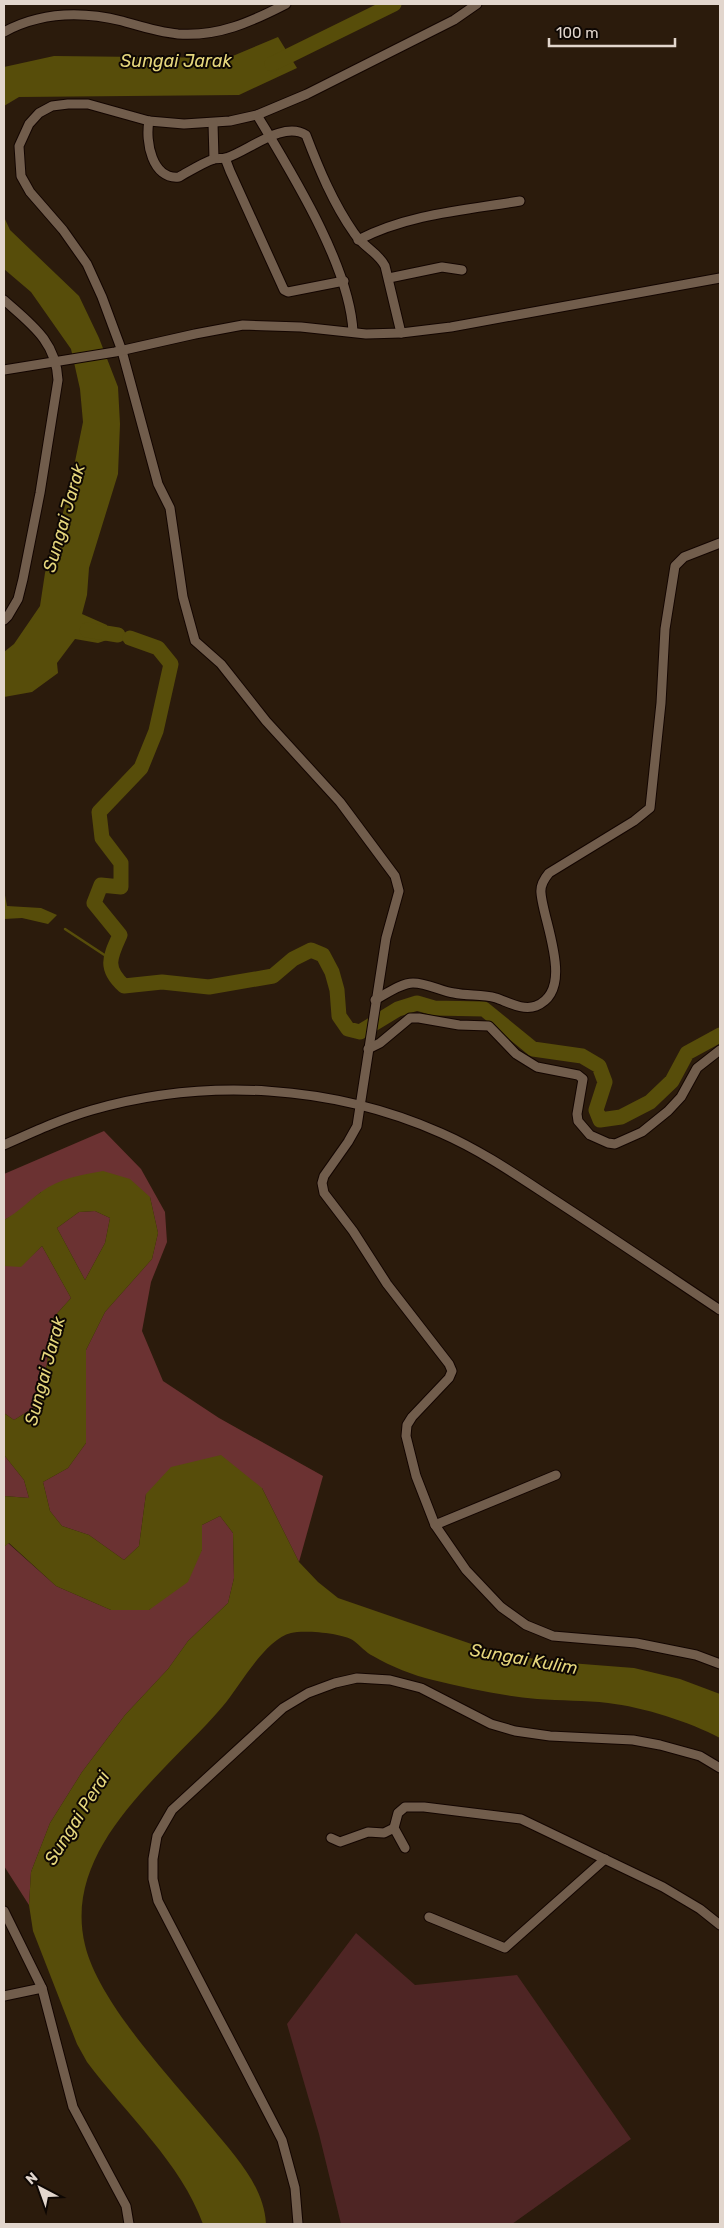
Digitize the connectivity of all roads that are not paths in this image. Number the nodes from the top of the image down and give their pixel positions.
1 (286, 4) edge
2 (477, 4) edge
3 (4, 32) edge
4 (257, 115) junction
5 (149, 121) junction
6 (213, 123) junction
7 (270, 136) junction
8 (226, 158) junction
9 (214, 159) junction
10 (520, 201) dead end
11 (358, 240) junction
12 (462, 270) dead end
13 (389, 278) junction
14 (720, 278) edge
15 (344, 282) junction
16 (4, 300) edge
17 (352, 332) junction
18 (401, 333) junction
19 (119, 352) junction
20 (57, 362) junction
21 (4, 370) edge
22 (720, 543) edge
23 (4, 620) edge
24 (375, 1000) junction
25 (368, 1044) junction
26 (720, 1050) edge
27 (360, 1105) junction
28 (4, 1145) edge
29 (720, 1310) edge
30 (556, 1475) dead end
31 (435, 1525) junction
32 (720, 1664) edge
33 (720, 1768) edge
34 (394, 1828) junction
35 (331, 1838) dead end
36 (405, 1848) dead end
37 (605, 1859) junction
38 (4, 1911) edge
39 (429, 1917) dead end
40 (6, 1921) edge
41 (720, 1925) edge
42 (42, 1988) junction
43 (4, 1996) edge
44 (129, 2224) edge
45 (298, 2224) edge

1 - 3 street
2 - 4 street
4 - 6 street
4 - 7 street
5 - 6 street
5 - 9 street
5 - 19 street
6 - 9 street
7 - 8 street
7 - 11 street
7 - 15 street
8 - 9 street
8 - 15 street
10 - 11 street
11 - 13 street
12 - 13 street
13 - 18 street
14 - 18 street
15 - 17 street
16 - 20 street
17 - 18 street
17 - 19 street
19 - 20 street
19 - 24 street
20 - 21 street
20 - 23 street
22 - 24 street
24 - 25 street
25 - 26 street
25 - 27 street
27 - 28 street
27 - 29 street
27 - 31 street
30 - 31 street
31 - 32 street
33 - 45 street
34 - 35 street
34 - 36 street
34 - 37 street
37 - 39 street
37 - 41 street
38 - 40 street
40 - 42 street
42 - 43 street
42 - 44 street

